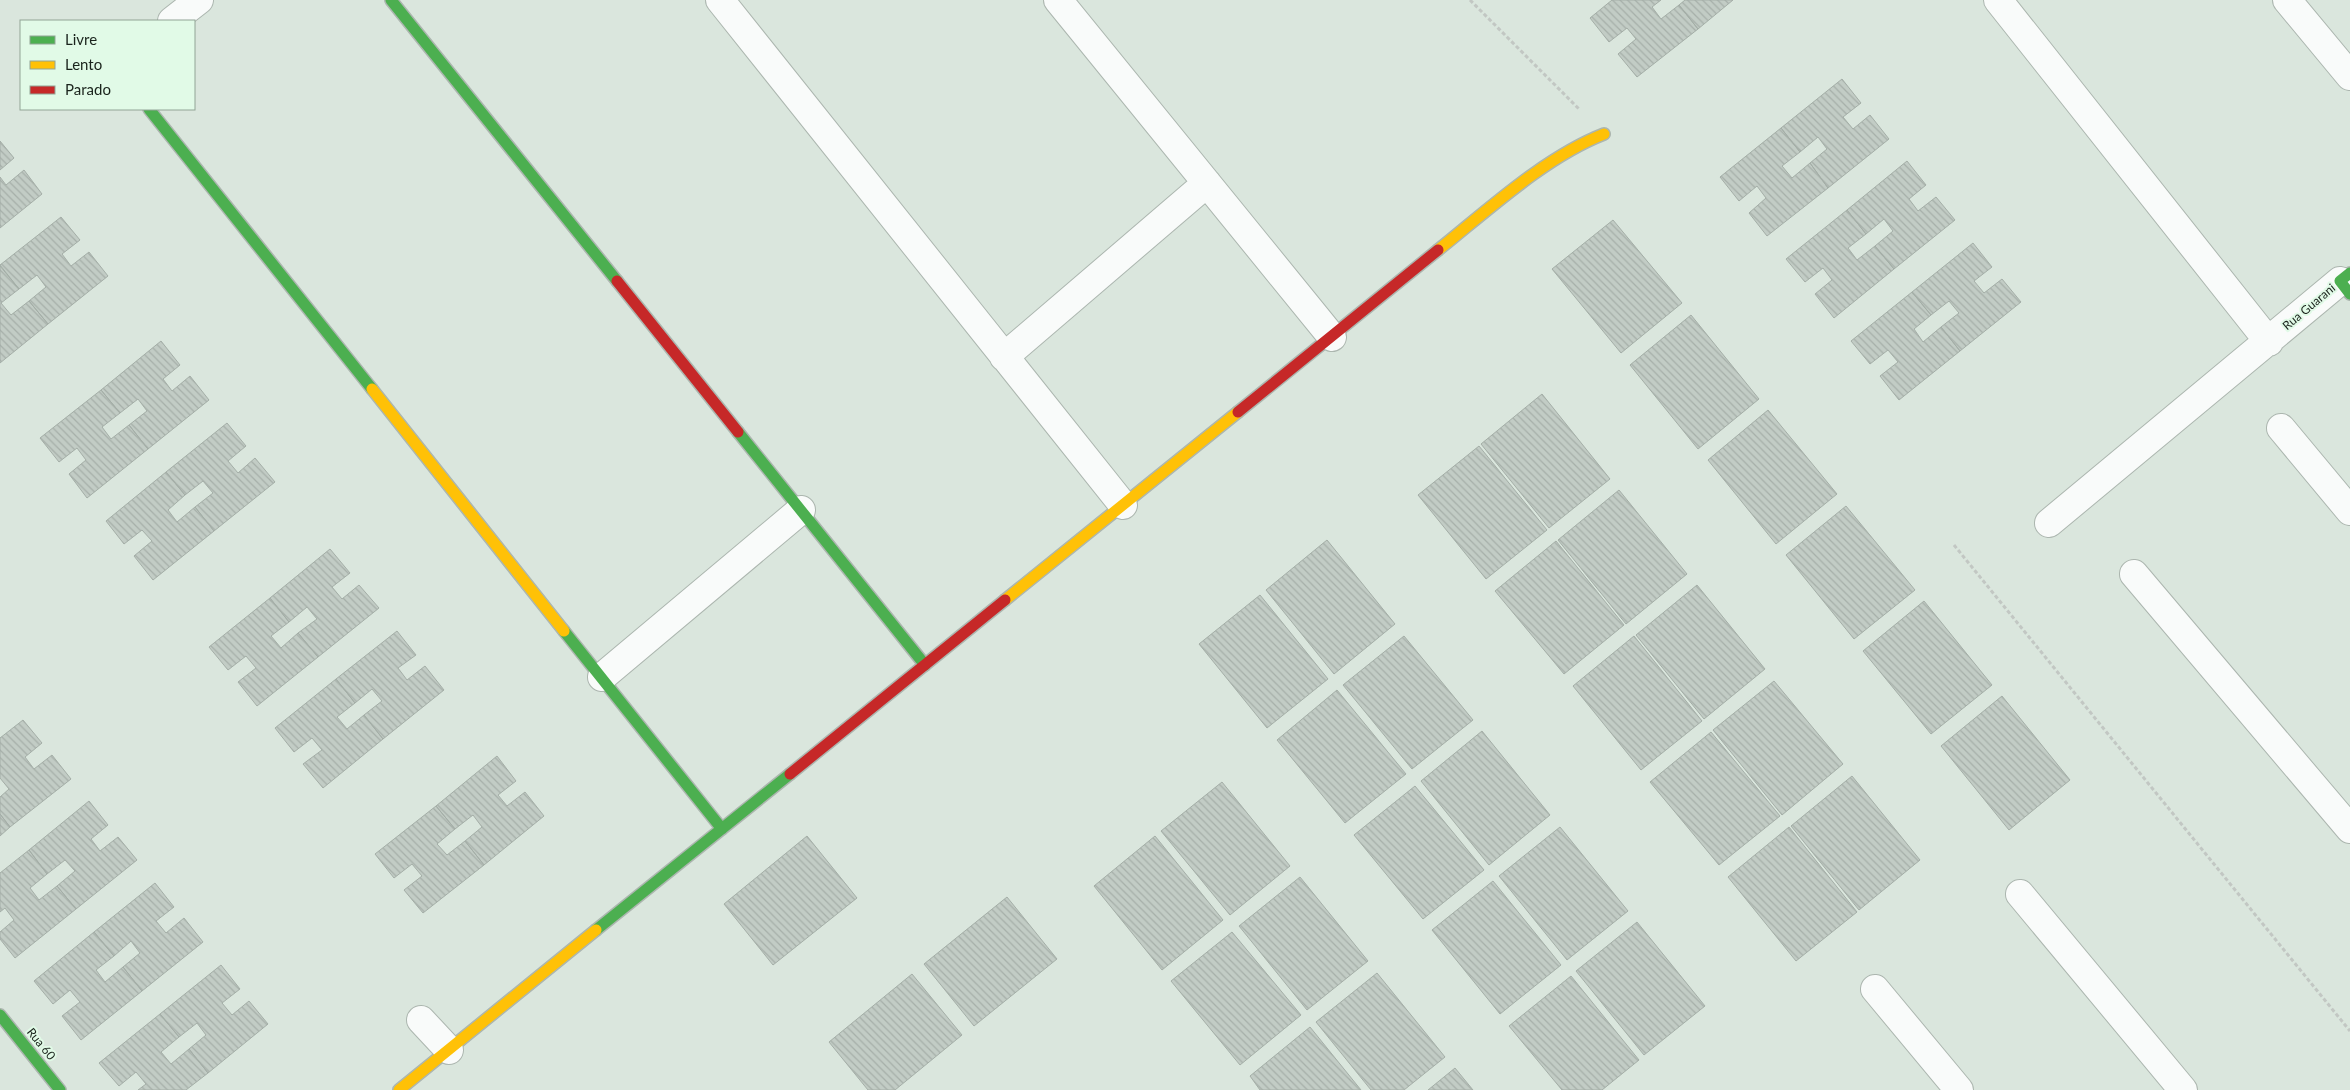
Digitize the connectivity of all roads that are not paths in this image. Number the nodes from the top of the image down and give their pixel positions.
1 (199, 0) edge
2 (391, 0) edge
3 (720, 0) edge
4 (1058, 0) edge
5 (1998, 0) edge
6 (2287, 0) edge
7 (173, 20) edge
8 (2350, 76) edge
9 (150, 110) edge
10 (1604, 134) road end
11 (1207, 183) junction
12 (2347, 283) edge
13 (1332, 337) junction
14 (2269, 342) junction
15 (1004, 357) junction
16 (2281, 428) dead end
17 (1123, 505) junction
18 (801, 510) junction
19 (2350, 512) edge
20 (2049, 523) dead end
21 (2134, 574) dead end
22 (925, 665) junction
23 (602, 678) junction
24 (722, 829) junction
25 (2350, 829) edge
26 (2020, 894) dead end
27 (1875, 989) dead end
28 (0, 1016) edge
29 (420, 1020) dead end
30 (449, 1050) junction
31 (60, 1090) edge
32 (399, 1090) edge
33 (1959, 1090) edge
34 (2183, 1090) edge

1 - 7 street
2 - 18 street
3 - 15 street
4 - 11 street
5 - 14 street
6 - 8 street
9 - 23 street
10 - 13 street
11 - 13 street
11 - 15 street
12 - 14 street, Rua Guarani
13 - 17 street
14 - 20 street, Rua Guarani
15 - 17 street
16 - 19 street
17 - 22 street
18 - 22 street
18 - 23 street
21 - 25 street
22 - 24 street
23 - 24 street
24 - 30 street
26 - 34 street
27 - 33 street
28 - 31 street, Rua 60
29 - 30 street
30 - 32 street

